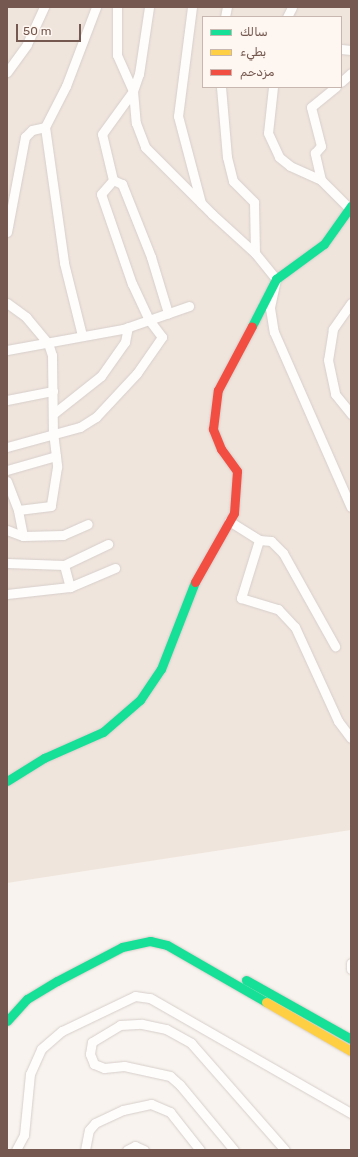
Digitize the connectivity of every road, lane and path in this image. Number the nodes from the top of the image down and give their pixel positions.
1 (44, 7) edge
2 (96, 7) edge
3 (117, 7) edge
4 (149, 7) edge
5 (192, 7) edge
6 (292, 7) edge
7 (288, 16) edge
8 (7, 72) edge
9 (351, 73) edge
10 (342, 81) edge
11 (221, 88) edge
12 (273, 88) edge
13 (335, 88) edge
14 (133, 91) junction
15 (46, 127) junction
16 (113, 180) junction
17 (321, 180) junction
18 (202, 204) junction
19 (350, 207) edge
20 (7, 232) edge
21 (255, 253) junction
22 (276, 279) junction
23 (7, 303) edge
24 (351, 303) edge
25 (189, 306) dead end
26 (168, 313) junction
27 (149, 320) junction
28 (128, 327) junction
29 (82, 335) junction
30 (48, 343) junction
31 (7, 350) edge
32 (53, 391) junction
33 (7, 400) edge
34 (53, 414) junction
35 (351, 414) edge
36 (53, 432) junction
37 (7, 447) edge
38 (56, 456) junction
39 (7, 470) edge
40 (7, 481) edge
41 (351, 507) edge
42 (18, 510) junction
43 (229, 521) junction
44 (88, 524) dead end
45 (7, 530) edge
46 (23, 536) junction
47 (259, 540) junction
48 (108, 544) dead end
49 (7, 563) edge
50 (64, 565) junction
51 (116, 568) dead end
52 (70, 586) junction
53 (7, 594) edge
54 (335, 646) dead end
55 (351, 738) edge
56 (7, 781) edge
57 (351, 963) edge
58 (351, 969) edge
59 (7, 1010) edge
60 (7, 1021) edge
61 (351, 1039) edge
62 (351, 1051) edge
63 (351, 1113) edge
64 (16, 1150) edge
65 (85, 1150) edge
66 (127, 1150) edge
67 (144, 1150) edge
68 (200, 1150) edge
69 (234, 1150) edge
70 (285, 1150) edge

1 - 8 street
2 - 15 street
3 - 14 street
4 - 14 street
5 - 18 street
6 - 7 street
9 - 10 street
11 - 21 street
12 - 17 street
13 - 17 street
14 - 16 street
14 - 18 street
15 - 20 street
15 - 29 street
16 - 26 street
16 - 27 street
17 - 19 street
18 - 21 street
19 - 22 street
21 - 22 street
22 - 41 street
22 - 43 street
23 - 30 street
24 - 35 street
25 - 26 street
26 - 27 street
27 - 28 street
27 - 36 street
28 - 29 street
28 - 34 street
29 - 30 street
30 - 31 street
30 - 32 street
32 - 33 street
32 - 34 street
34 - 36 street
36 - 37 street
36 - 38 street
38 - 39 street
38 - 42 street
40 - 42 street
42 - 46 street
43 - 47 street
43 - 56 street
44 - 46 street
45 - 46 street
47 - 54 street
47 - 55 street
48 - 50 street
49 - 50 street
50 - 52 street
51 - 52 street
52 - 53 street
57 - 58 street
59 - 61 street
60 - 62 street
63 - 64 street
65 - 68 street
66 - 67 street
69 - 70 street

